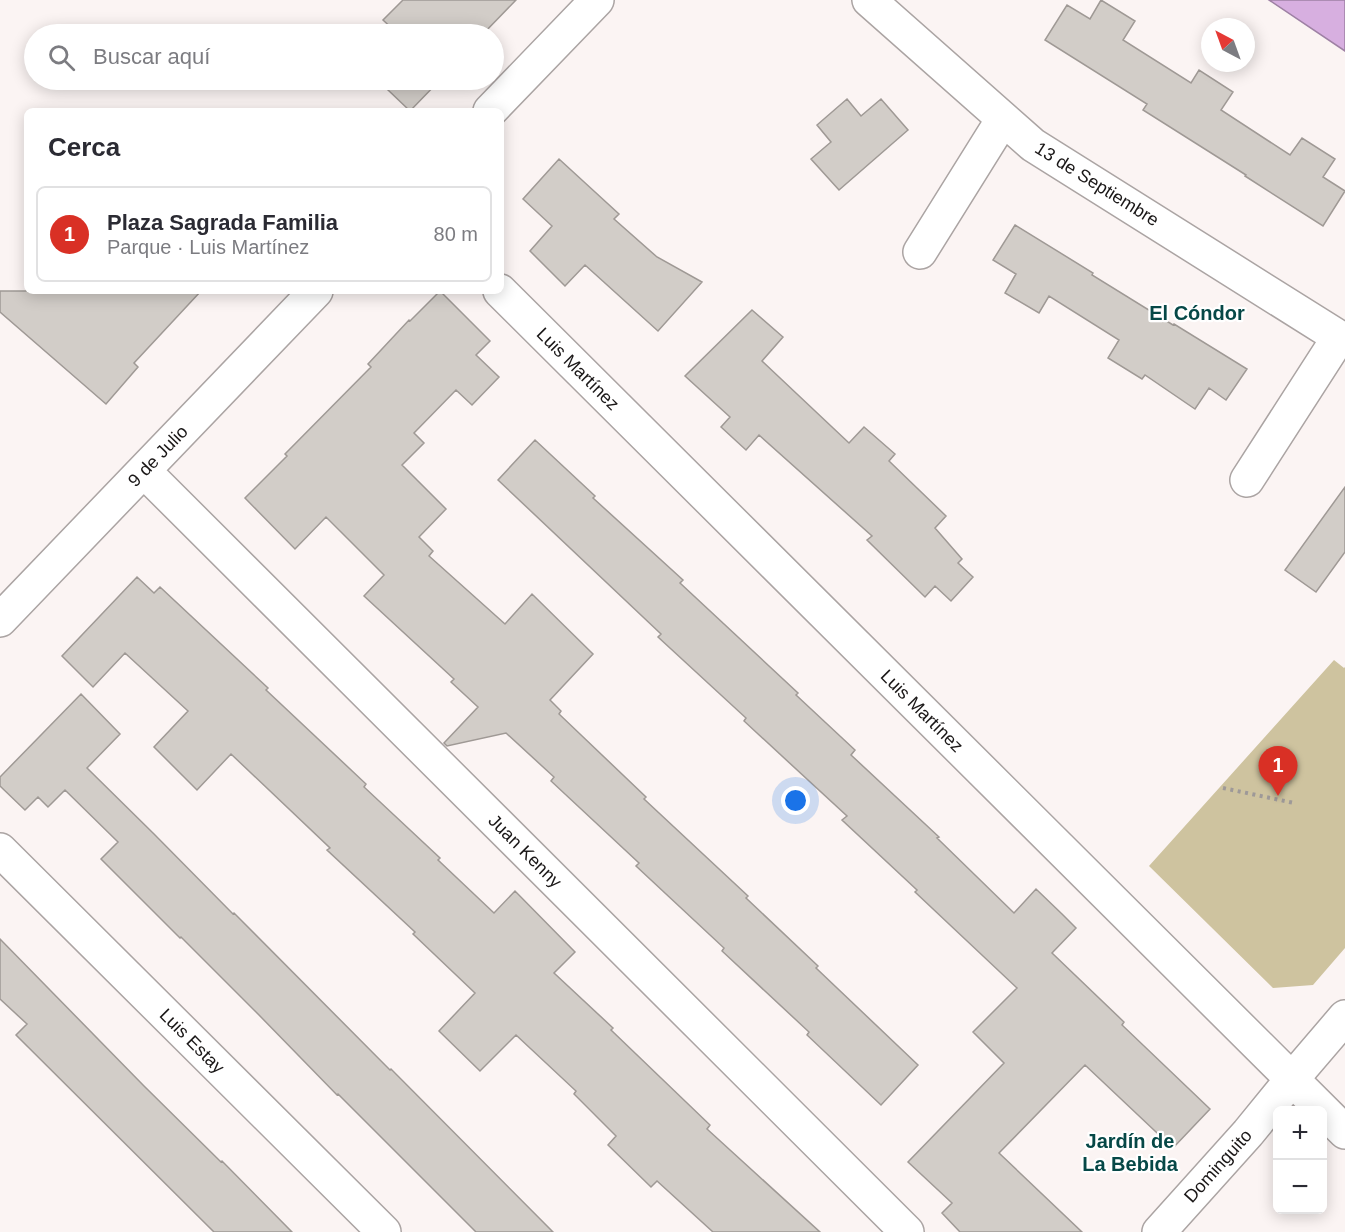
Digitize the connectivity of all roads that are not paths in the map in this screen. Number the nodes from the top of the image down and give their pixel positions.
1 (597, 0) edge
2 (869, 0) edge
3 (493, 108) edge
4 (1003, 119) junction
5 (920, 252) dead end
6 (313, 294) edge
7 (503, 294) edge
8 (1342, 339) edge
9 (144, 471) junction
10 (1246, 480) dead end
11 (0, 620) edge
12 (0, 850) edge
13 (1345, 1017) edge
14 (1292, 1079) junction
15 (1345, 1131) edge
16 (384, 1232) edge
17 (907, 1232) edge
18 (1159, 1232) edge

1 - 3 street
2 - 4 street, 13 de Septiembre
4 - 5 street
4 - 8 street, 13 de Septiembre
6 - 9 street, 9 de Julio
7 - 14 street, Luis Martínez
8 - 10 street
9 - 11 street, 9 de Julio
9 - 17 street, Juan Kenny
12 - 16 street, Luis Estay
13 - 14 street, Dominguito
14 - 15 street, Luis Martínez
14 - 18 street, Dominguito

